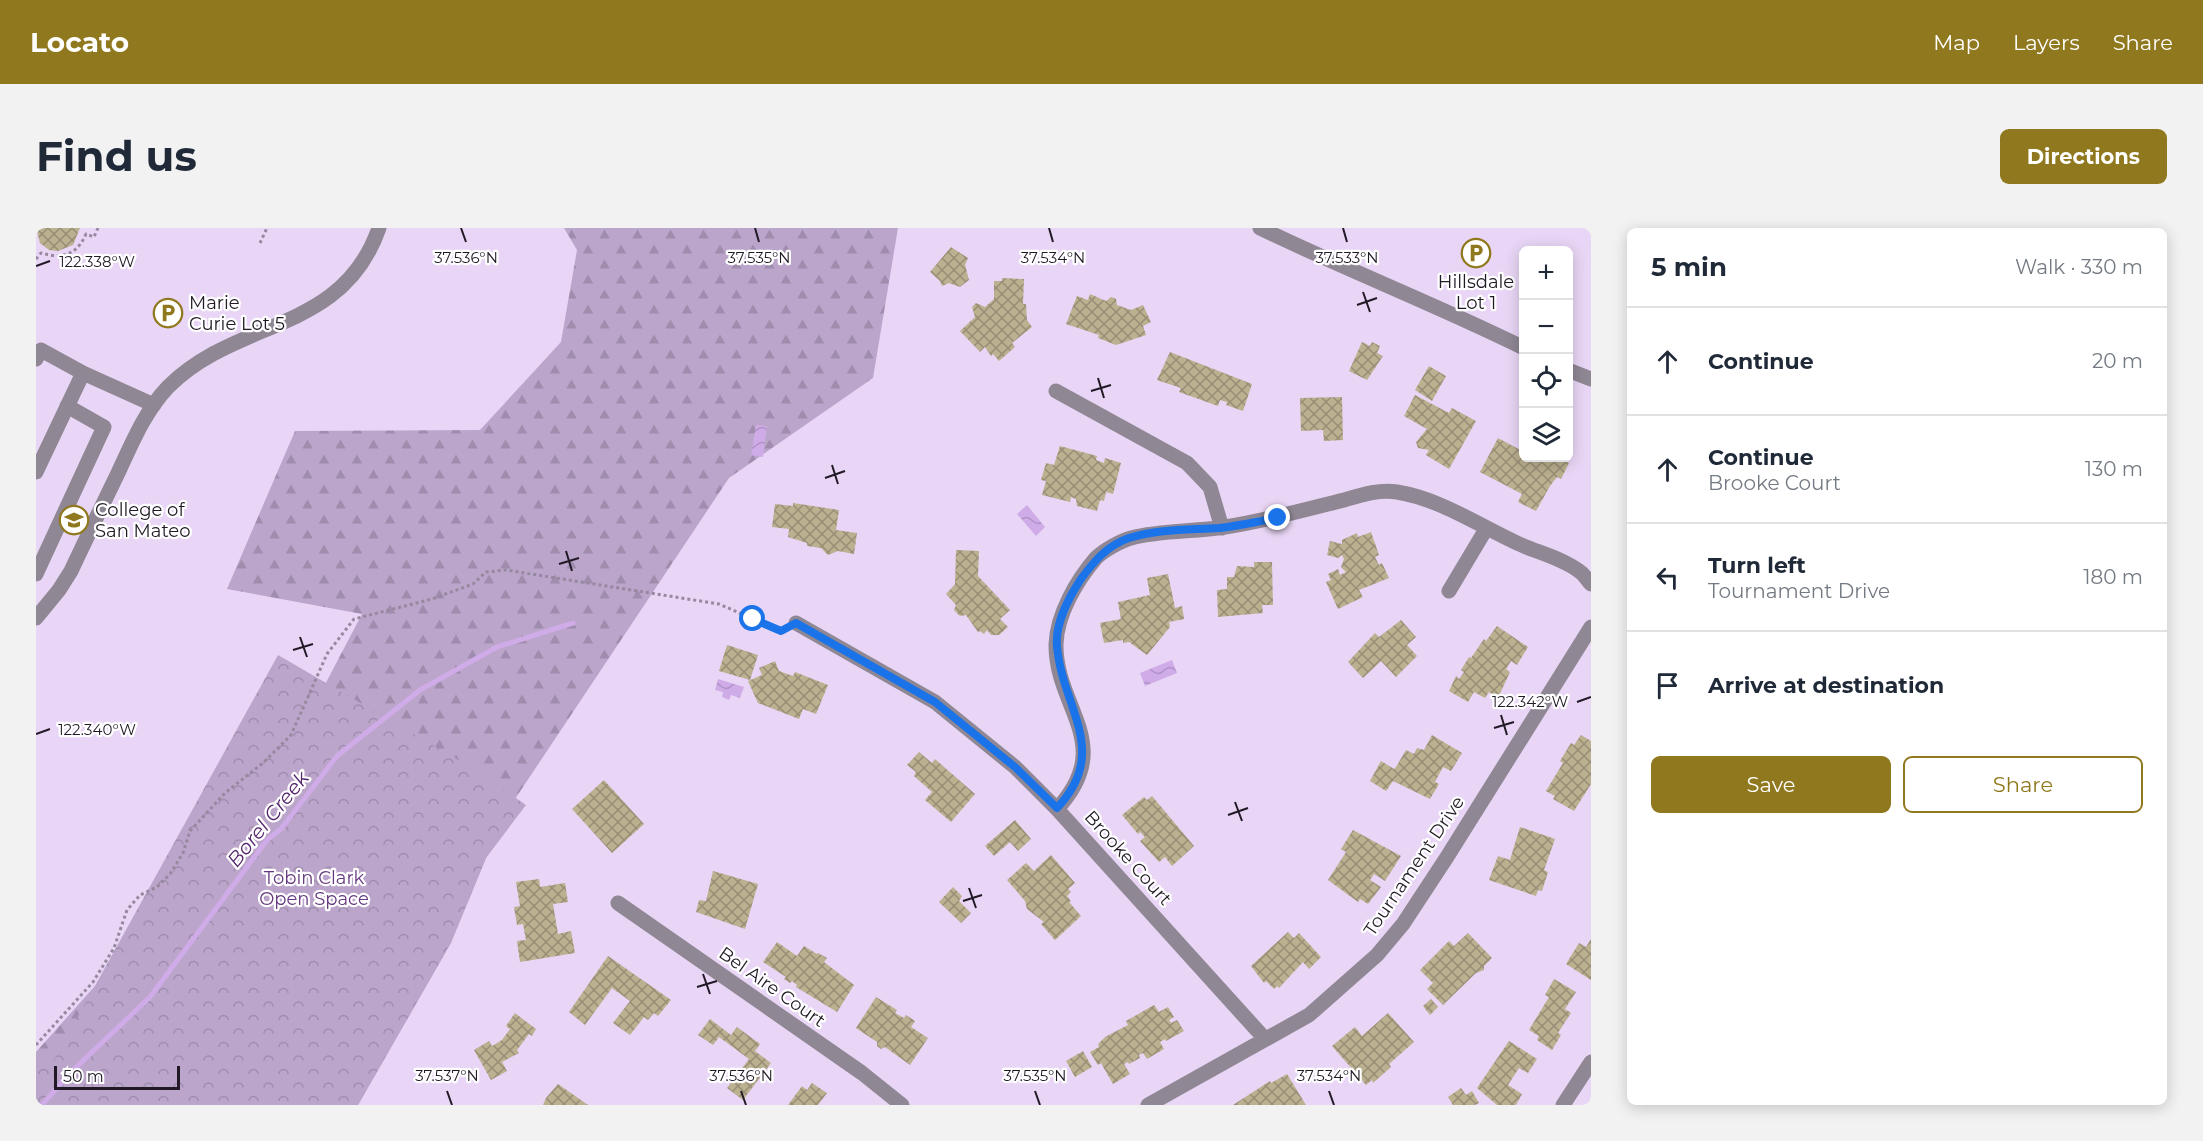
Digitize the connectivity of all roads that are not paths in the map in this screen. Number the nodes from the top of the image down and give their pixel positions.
1 (379, 228) edge
2 (1260, 228) edge
3 (1519, 346) edge
4 (38, 352) edge
5 (1573, 372) edge
6 (83, 373) junction
7 (1591, 379) edge
8 (1056, 391) dead end
9 (153, 405) junction
10 (66, 406) junction
11 (36, 472) edge
12 (1222, 528) junction
13 (1486, 529) junction
14 (36, 574) edge
15 (1591, 584) edge
16 (1449, 591) dead end
17 (36, 618) edge
18 (796, 623) road end
19 (1591, 627) edge
20 (1057, 808) junction
21 (618, 903) dead end
22 (1265, 1039) junction
23 (1591, 1062) edge
24 (902, 1105) edge
25 (1148, 1105) edge
26 (1563, 1105) edge

1 - 9 street
2 - 3 street
4 - 6 street
5 - 7 street
6 - 9 street
6 - 10 street
8 - 12 street
9 - 17 street
10 - 11 street
10 - 14 street
12 - 13 street
12 - 20 street
13 - 15 street
13 - 16 street
18 - 20 street, Brooke Court
19 - 22 street, Tournament Drive
20 - 22 street, Brooke Court
21 - 24 street, Bel Aire Court
22 - 25 street, Tournament Drive
23 - 26 street

